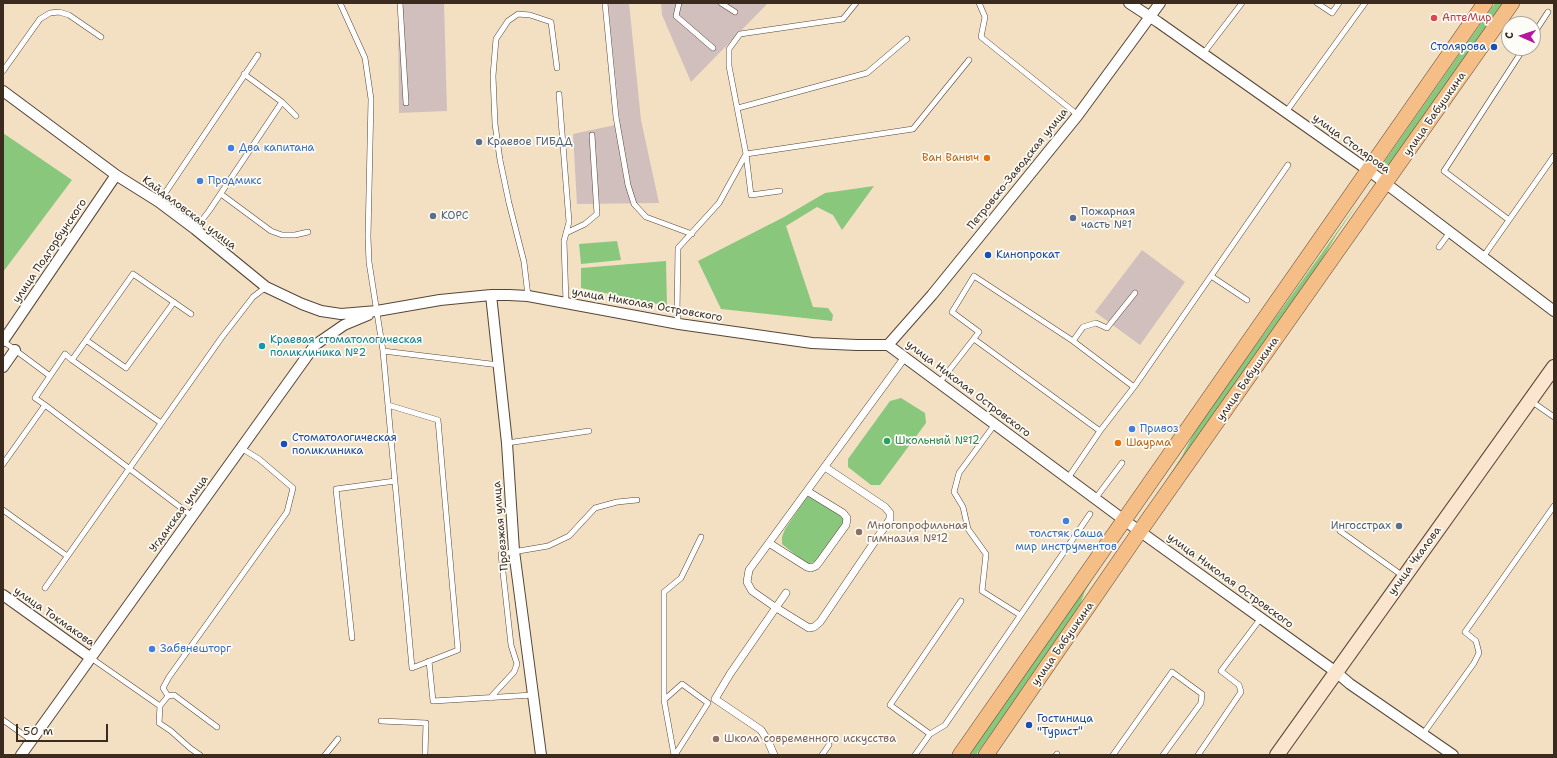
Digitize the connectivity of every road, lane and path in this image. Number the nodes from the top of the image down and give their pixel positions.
1 (340, 3) edge
2 (400, 3) edge
3 (605, 3) edge
4 (678, 3) edge
5 (721, 3) edge
6 (856, 3) edge
7 (979, 3) edge
8 (1129, 3) edge
9 (1160, 3) edge
10 (1242, 3) edge
11 (1317, 3) edge
12 (1339, 3) edge
13 (1365, 3) edge
14 (1485, 3) edge
15 (1512, 3) edge
16 (735, 12) dead end
17 (1548, 12) dead end
18 (1151, 17) junction
19 (1541, 23) edge
20 (101, 37) dead end
21 (907, 39) dead end
22 (713, 48) dead end
23 (1203, 54) junction
24 (258, 55) dead end
25 (1519, 56) edge
26 (969, 60) dead end
27 (557, 68) dead end
28 (3, 71) edge
29 (244, 74) junction
30 (3, 91) edge
31 (559, 94) dead end
32 (282, 102) junction
33 (406, 102) dead end
34 (738, 108) junction
35 (1286, 112) junction
36 (1078, 115) junction
37 (296, 116) dead end
38 (592, 135) dead end
39 (746, 154) junction
40 (1554, 156) edge
41 (1288, 165) dead end
42 (1368, 170) junction
43 (116, 175) junction
44 (1385, 184) junction
45 (780, 191) dead end
46 (221, 194) junction
47 (159, 202) junction
48 (1509, 220) junction
49 (196, 229) junction
50 (308, 232) dead end
51 (1450, 232) junction
52 (566, 233) junction
53 (692, 234) junction
54 (1439, 247) dead end
55 (1483, 257) junction
56 (1211, 276) junction
57 (266, 287) junction
58 (1135, 293) dead end
59 (491, 295) junction
60 (528, 296) junction
61 (1247, 300) dead end
62 (174, 302) junction
63 (566, 303) junction
64 (377, 311) junction
65 (1554, 311) edge
66 (191, 314) dead end
67 (679, 324) junction
68 (974, 339) junction
69 (86, 340) junction
70 (3, 341) edge
71 (1073, 341) junction
72 (888, 344) junction
73 (16, 350) junction
74 (383, 351) junction
75 (905, 357) junction
76 (72, 360) junction
77 (499, 365) junction
78 (3, 367) edge
79 (1554, 367) edge
80 (50, 376) junction
81 (940, 382) junction
82 (1134, 387) junction
83 (1530, 401) junction
84 (45, 405) junction
85 (388, 405) junction
86 (1554, 417) edge
87 (161, 423) junction
88 (995, 424) junction
89 (589, 431) dead end
90 (1100, 431) junction
91 (507, 443) junction
92 (241, 448) junction
93 (1122, 463) dead end
94 (3, 464) edge
95 (825, 466) junction
96 (130, 468) junction
97 (1068, 478) junction
98 (395, 481) junction
99 (807, 491) junction
100 (1095, 499) junction
101 (637, 500) dead end
102 (1554, 506) edge
103 (3, 510) edge
104 (1090, 514) dead end
105 (192, 516) junction
106 (1124, 520) junction
107 (1340, 531) dead end
108 (1140, 532) junction
109 (701, 537) dead end
110 (769, 543) junction
111 (514, 551) junction
112 (67, 556) junction
113 (1404, 576) junction
114 (45, 588) dead end
115 (786, 593) dead end
116 (3, 595) edge
117 (961, 601) dead end
118 (1020, 615) junction
119 (1261, 618) junction
120 (352, 638) dead end
121 (91, 658) junction
122 (429, 661) junction
123 (1336, 672) junction
124 (533, 695) junction
125 (168, 696) junction
126 (490, 698) junction
127 (664, 700) junction
128 (160, 706) junction
129 (3, 720) edge
130 (381, 721) dead end
131 (217, 727) dead end
132 (930, 734) junction
133 (1423, 734) junction
134 (338, 739) dead end
135 (31, 740) junction
136 (829, 745) dead end
137 (20, 755) edge
138 (200, 755) edge
139 (325, 755) edge
140 (425, 755) edge
141 (541, 755) edge
142 (674, 755) edge
143 (774, 755) edge
144 (822, 755) edge
145 (916, 755) edge
146 (960, 755) edge
147 (986, 755) edge
148 (1113, 755) edge
149 (1163, 755) edge
150 (1198, 755) edge
151 (1277, 755) edge
152 (1453, 755) edge

1 - 64 lane
2 - 33 lane
3 - 53 lane
4 - 22 lane
5 - 16 lane
6 - 34 lane
7 - 36 lane
8 - 18 street, улица Столярова
9 - 18 street, Петровско-Заводская улица
10 - 23 lane
11 - 12 lane
13 - 35 lane
14 - 42 main road, улица Бабушкина
15 - 44 main road, улица Бабушкина
17 - 19 lane
18 - 23 street, улица Столярова
18 - 36 street, Петровско-Заводская улица
20 - 28 lane
21 - 34 lane
23 - 35 street, улица Столярова
24 - 29 lane
25 - 48 lane
26 - 39 lane
27 - 60 lane
29 - 32 lane
29 - 47 lane
30 - 43 street, Кайдаловская улица
31 - 52 lane
32 - 37 lane
32 - 46 lane
34 - 39 lane
35 - 42 street, улица Столярова
36 - 72 street, Петровско-Заводская улица
38 - 52 lane
39 - 45 lane
39 - 53 lane
40 - 48 lane
41 - 56 lane
42 - 44 street, улица Столярова
42 - 106 main road, улица Бабушкина
43 - 47 street, Кайдаловская улица
43 - 70 street, улица Подгорбунского
44 - 51 street, улица Столярова
44 - 108 main road, улица Бабушкина
46 - 49 lane
46 - 50 lane
47 - 49 street, Кайдаловская улица
48 - 55 lane
49 - 57 street, Кайдаловская улица
51 - 54 lane
51 - 55 street, улица Столярова
52 - 63 lane
53 - 67 lane
55 - 65 street, улица Столярова
56 - 61 lane
56 - 82 lane
57 - 64 street, Кайдаловская улица
57 - 87 lane
58 - 71 lane
59 - 60 street, улица Николая Островского
59 - 64 street, улица Николая Островского
59 - 77 street, Проезжая улица
60 - 63 street, улица Николая Островского
62 - 66 lane
62 - 69 lane
62 - 69 lane
63 - 67 street, улица Николая Островского
64 - 74 lane
64 - 92 street, Угданская улица
67 - 72 street, улица Николая Островского
68 - 71 lane
68 - 81 lane
68 - 90 lane
69 - 76 lane
70 - 73 lane
71 - 82 lane
72 - 75 street, улица Николая Островского
73 - 78 street
73 - 80 lane
74 - 77 lane
74 - 85 lane
75 - 81 street, улица Николая Островского
75 - 95 street
76 - 80 lane
76 - 87 lane
77 - 91 street, Проезжая улица
79 - 83 main road, улица Чкалова
80 - 84 lane
81 - 88 street, улица Николая Островского
82 - 90 lane
83 - 86 lane
83 - 113 main road, улица Чкалова
84 - 94 lane
84 - 96 lane
85 - 98 lane
85 - 122 lane
87 - 96 lane
88 - 97 street, улица Николая Островского
88 - 118 lane
89 - 91 lane
90 - 97 lane
91 - 111 street, Проезжая улица
92 - 105 street, Угданская улица
92 - 125 lane
93 - 100 lane
95 - 99 street
95 - 110 street
96 - 105 lane
96 - 112 lane
97 - 100 street, улица Николая Островского
98 - 120 lane
98 - 122 lane
99 - 110 street
99 - 110 street
100 - 106 street, улица Николая Островского
101 - 111 lane
102 - 133 lane
103 - 112 lane
104 - 118 lane
105 - 121 street, Угданская улица
106 - 108 street, улица Николая Островского
106 - 146 main road, улица Бабушкина
107 - 113 lane
108 - 119 street, улица Николая Островского
108 - 147 main road, улица Бабушкина
109 - 127 lane
111 - 124 street, Проезжая улица
111 - 126 lane
112 - 114 lane
113 - 123 main road, улица Чкалова
115 - 143 street
116 - 121 street, улица Токмакова
117 - 132 lane
118 - 132 lane
119 - 123 street, улица Николая Островского
119 - 150 lane
121 - 128 lane
121 - 135 street, Угданская улица
122 - 126 lane
123 - 133 street, улица Николая Островского
123 - 151 main road, улица Чкалова
124 - 126 lane
124 - 141 street, Проезжая улица
125 - 128 lane
125 - 131 lane
127 - 142 lane
127 - 142 lane
128 - 138 lane
129 - 135 lane
130 - 140 lane
132 - 145 lane
133 - 152 street, улица Николая Островского
134 - 139 lane
135 - 137 street, Угданская улица
136 - 144 lane
148 - 149 lane

